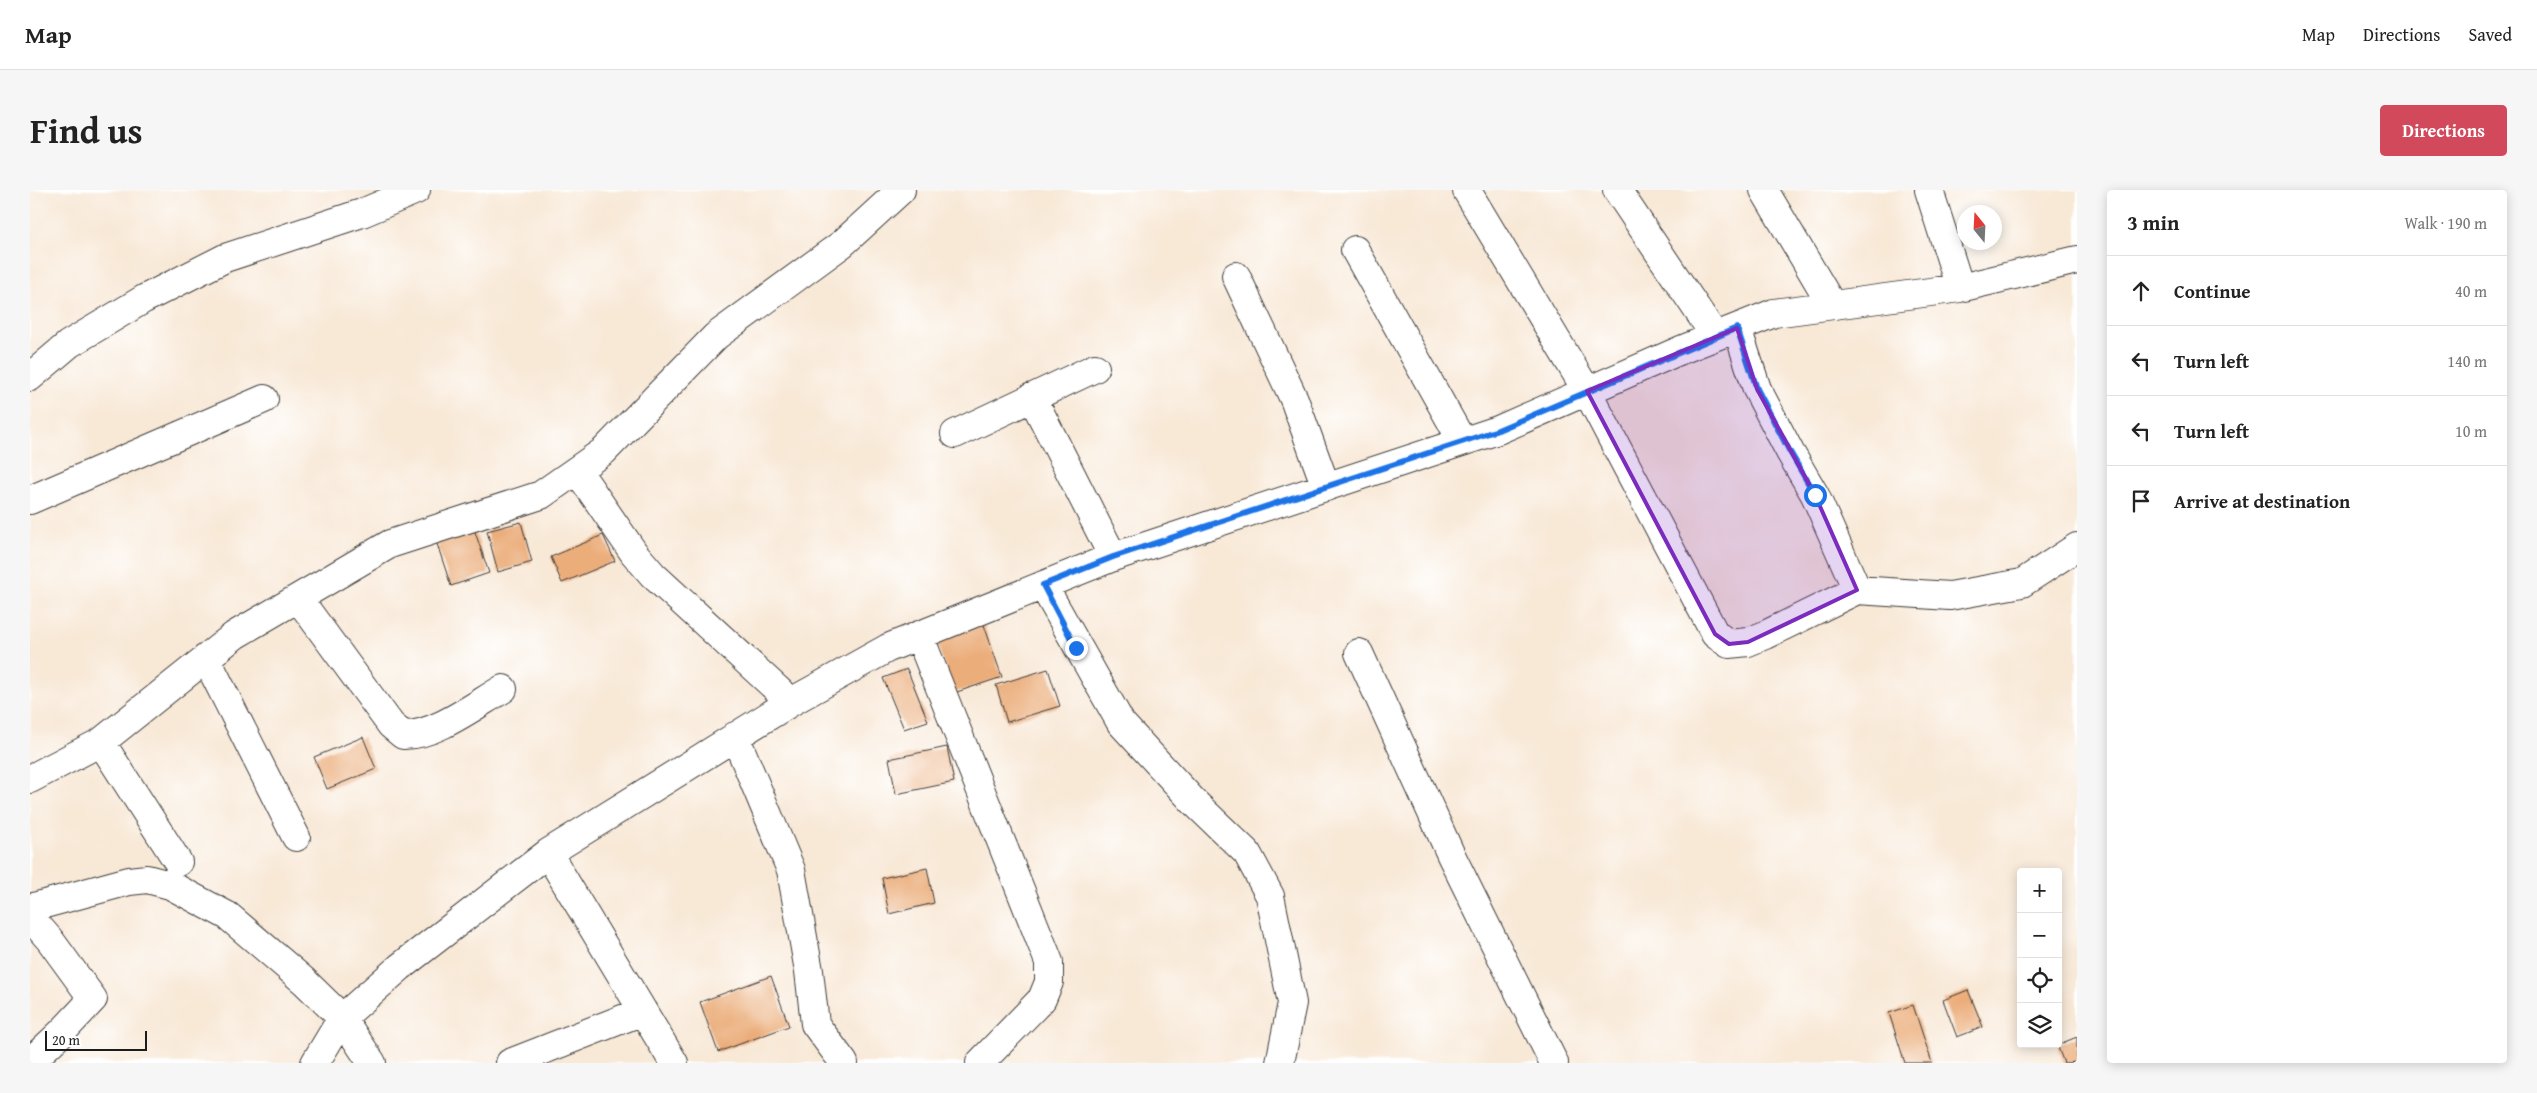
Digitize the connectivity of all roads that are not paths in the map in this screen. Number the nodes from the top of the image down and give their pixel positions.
1 (416, 190) edge
2 (900, 190) edge
3 (1617, 190) edge
4 (1764, 190) edge
5 (1929, 190) edge
6 (1467, 191) dead end
7 (1355, 250) dead end
8 (2077, 260) edge
9 (1236, 276) dead end
10 (1960, 288) junction
11 (1832, 305) junction
12 (1726, 332) junction
13 (1095, 368) dead end
14 (30, 377) edge
15 (1586, 391) junction
16 (1032, 397) junction
17 (264, 399) dead end
18 (955, 434) dead end
19 (1462, 441) junction
20 (577, 470) junction
21 (1326, 488) junction
22 (30, 500) edge
23 (2077, 547) edge
24 (1113, 557) junction
25 (1043, 585) junction
26 (1857, 590) junction
27 (298, 598) junction
28 (919, 635) junction
29 (1359, 653) dead end
30 (206, 658) junction
31 (503, 689) dead end
32 (790, 702) junction
33 (735, 736) junction
34 (101, 742) junction
35 (30, 779) edge
36 (296, 837) dead end
37 (548, 853) junction
38 (178, 862) dead end
39 (30, 908) edge
40 (30, 917) edge
41 (643, 1011) junction
42 (342, 1018) junction
43 (30, 1062) edge
44 (315, 1063) edge
45 (372, 1063) edge
46 (510, 1063) edge
47 (674, 1063) edge
48 (844, 1063) edge
49 (980, 1063) edge
50 (1280, 1063) edge
51 (1554, 1063) edge

1 - 14 street
2 - 20 street
3 - 12 street
4 - 11 street
5 - 10 street
6 - 15 street
7 - 19 street
8 - 10 street
9 - 21 street
10 - 11 street
11 - 12 street
12 - 15 street
12 - 26 street
13 - 16 street
15 - 19 street
15 - 26 street
16 - 18 street
16 - 24 street
17 - 22 street
19 - 21 street
20 - 27 street
20 - 32 street
21 - 24 street
23 - 26 street
24 - 25 street
25 - 28 street
25 - 50 street
27 - 30 street
27 - 31 street
28 - 32 street
28 - 49 street
29 - 51 street
30 - 34 street
30 - 36 street
32 - 33 street
33 - 37 street
33 - 48 street
34 - 35 street
34 - 38 street
37 - 41 street
37 - 42 street
39 - 42 street
40 - 43 street
41 - 46 street
41 - 47 street
42 - 44 street
42 - 45 street

